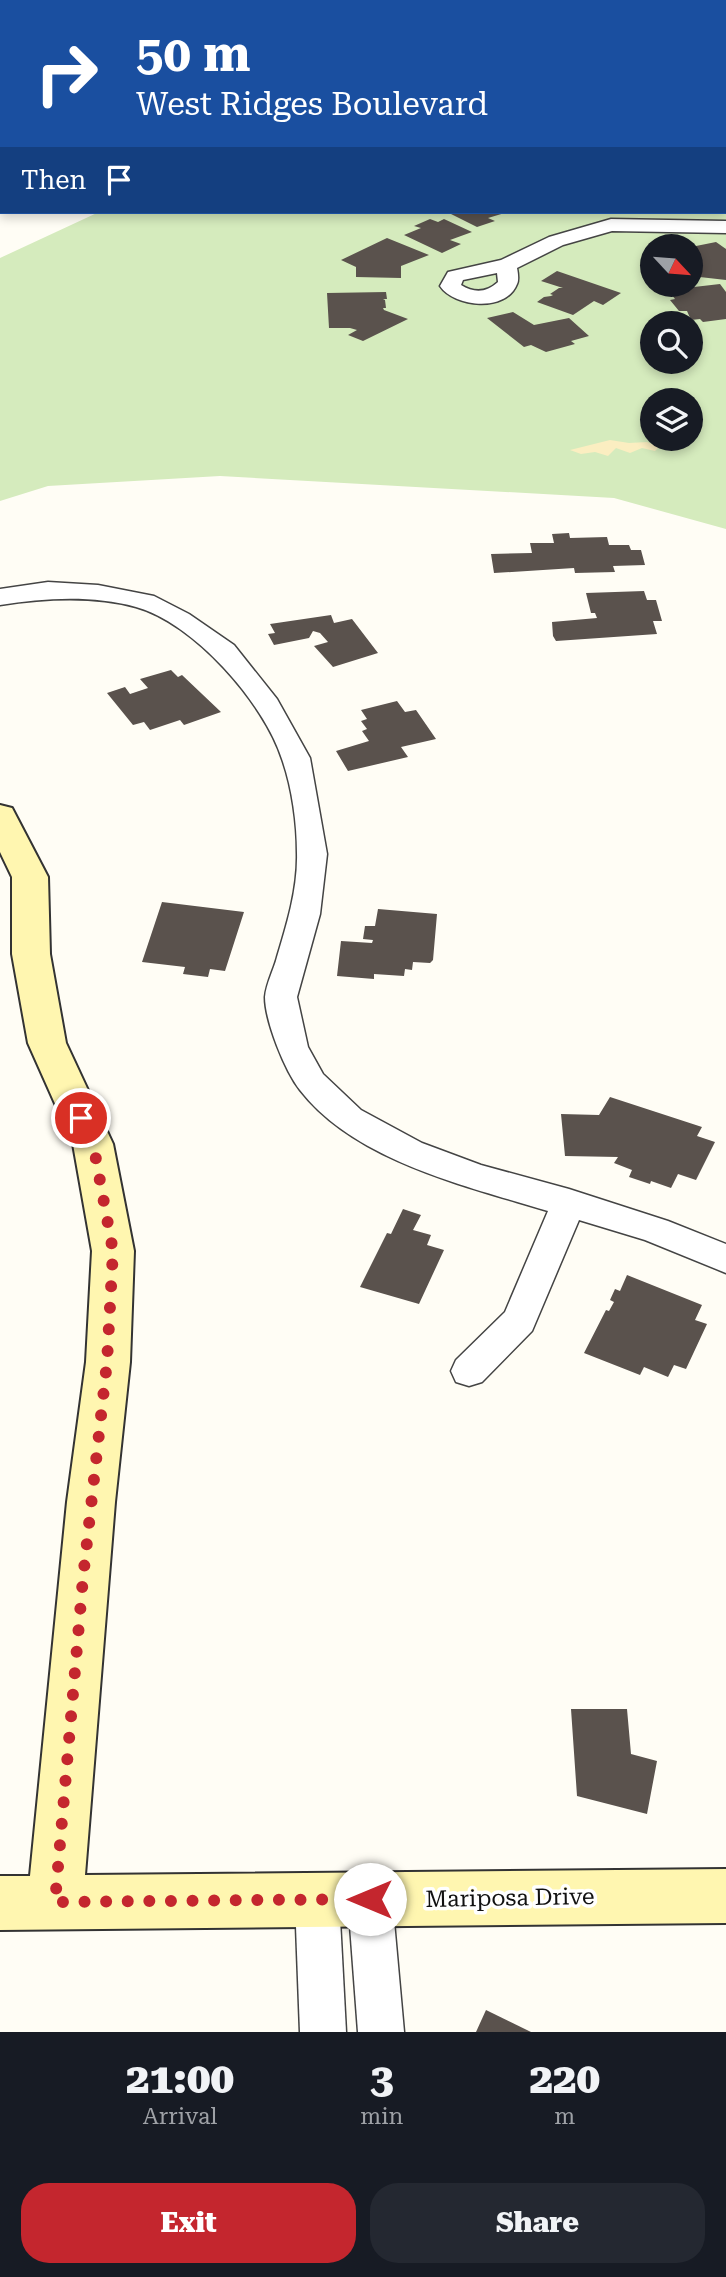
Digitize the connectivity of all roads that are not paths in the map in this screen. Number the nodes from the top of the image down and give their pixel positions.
1 (726, 227) edge
2 (507, 265) dead end
3 (0, 597) edge
4 (0, 816) edge
5 (569, 1202) junction
6 (726, 1259) edge
7 (469, 1371) dead end
8 (726, 1896) edge
9 (370, 1899) junction
10 (317, 1900) junction
11 (55, 1902) junction
12 (0, 1903) edge
13 (323, 2032) edge
14 (381, 2032) edge

1 - 2 street
3 - 5 street
4 - 11 street
5 - 6 street
5 - 7 street
8 - 9 street, Mariposa Drive
9 - 10 street, Mariposa Drive
9 - 14 street
10 - 11 street, Mariposa Drive
10 - 13 street
11 - 12 street, Mariposa Drive

